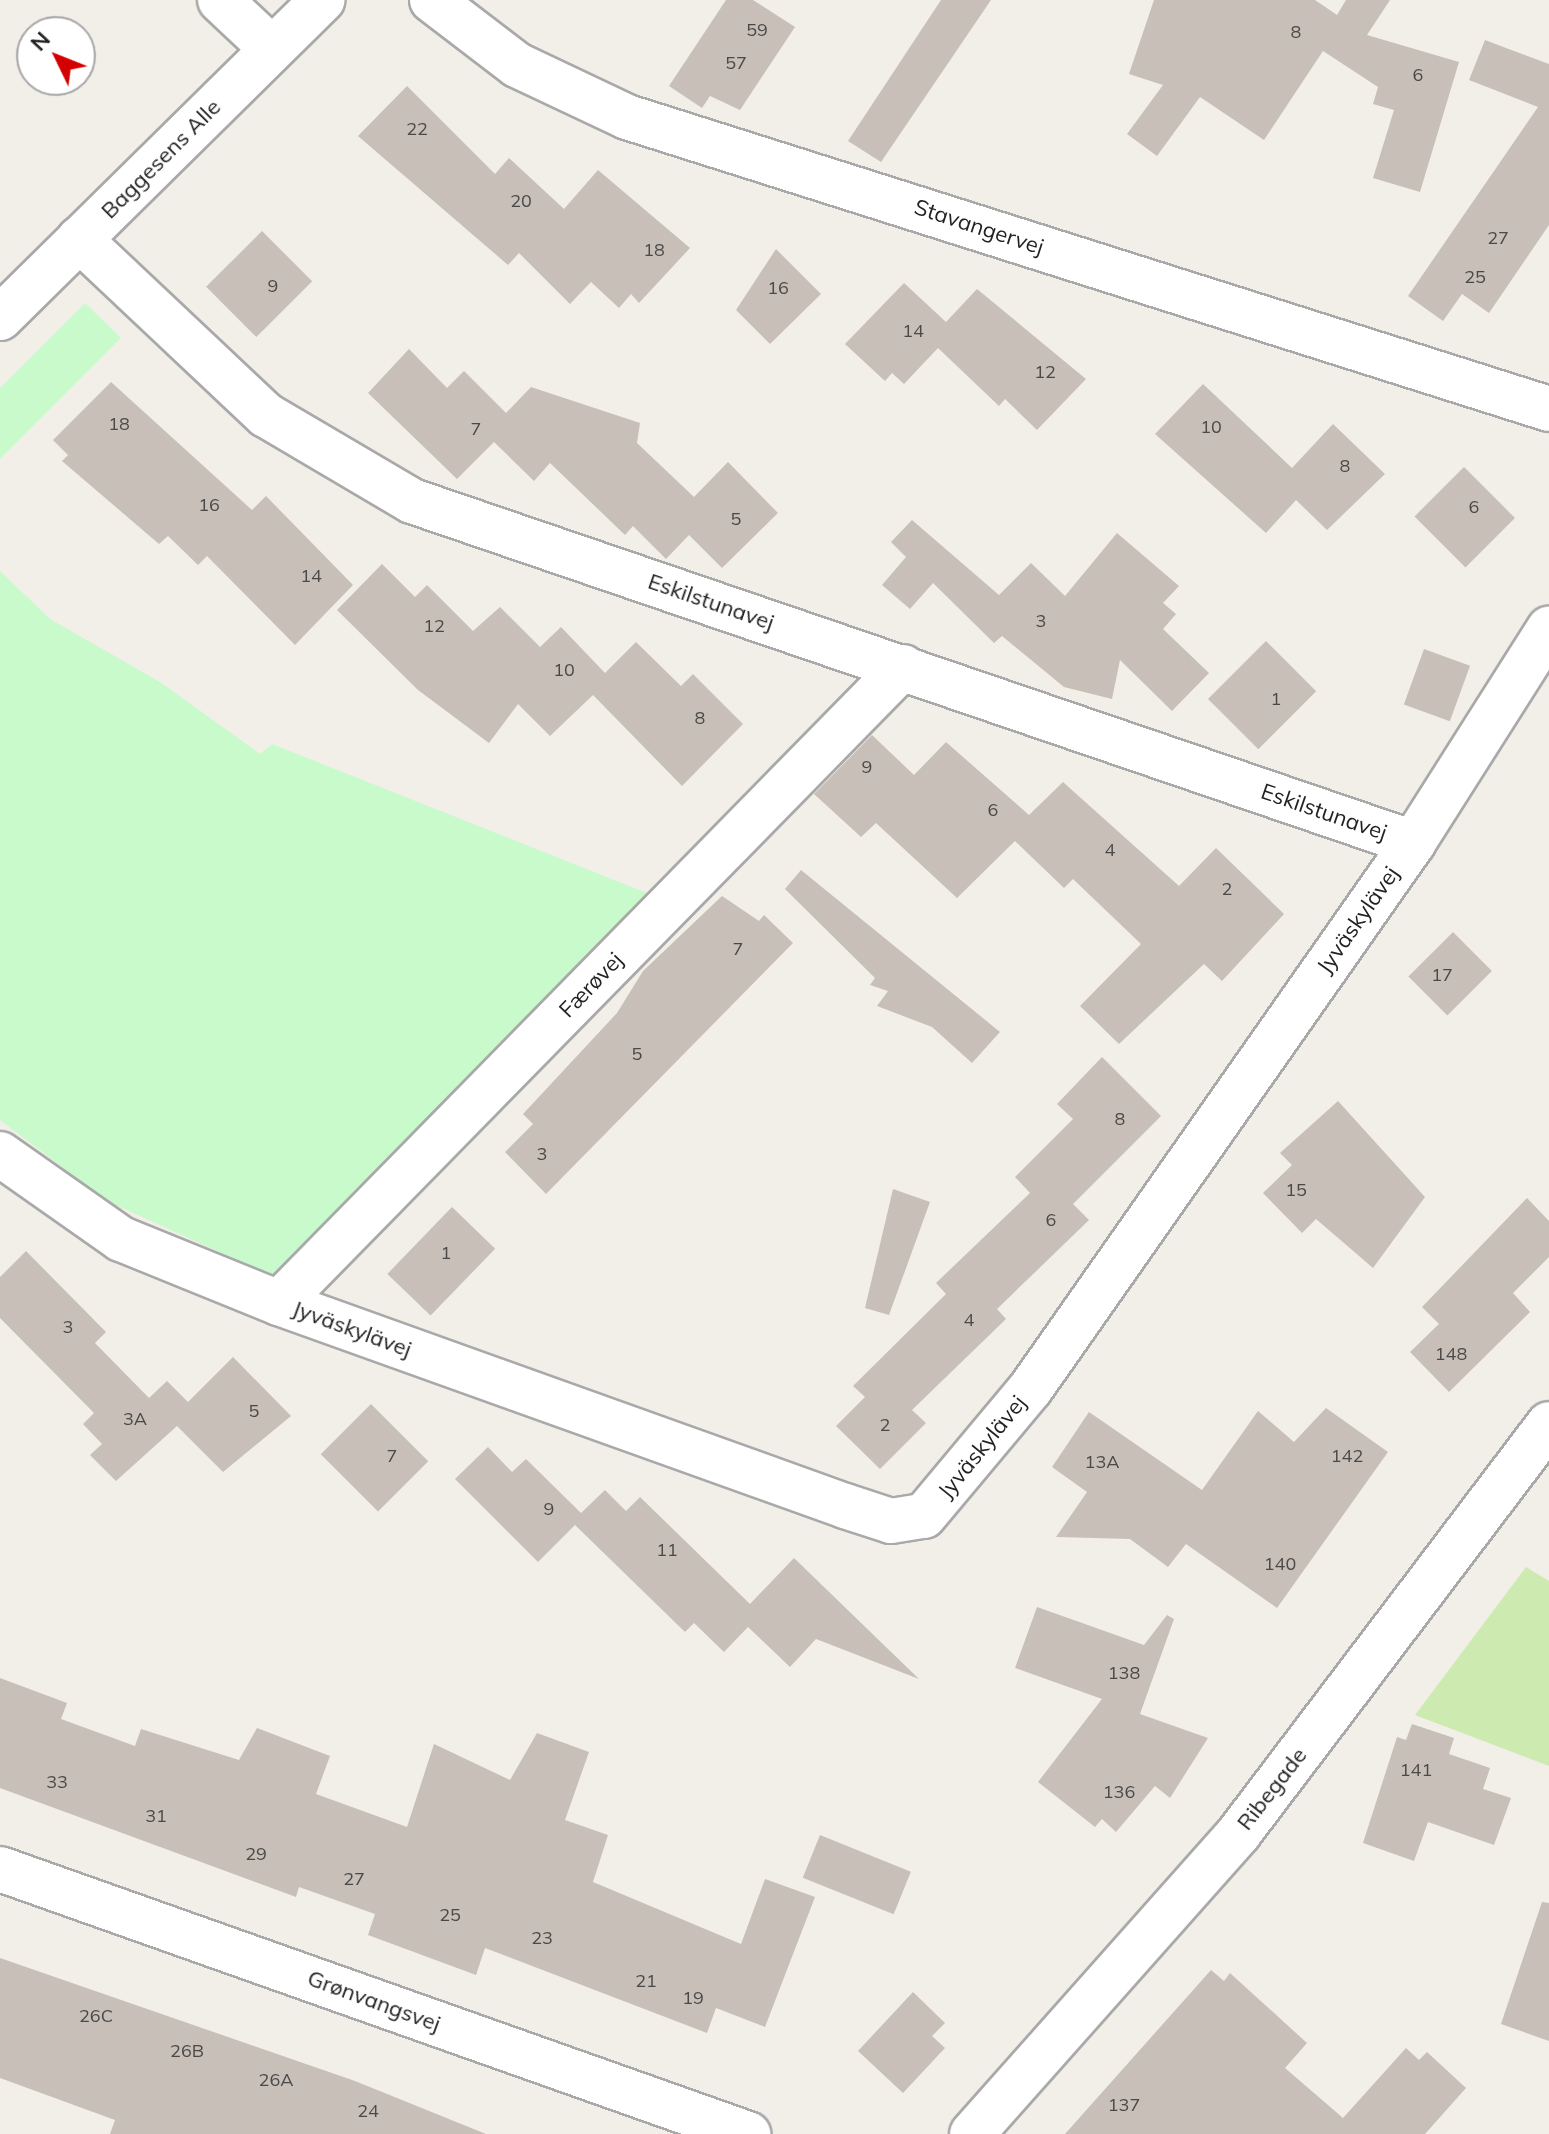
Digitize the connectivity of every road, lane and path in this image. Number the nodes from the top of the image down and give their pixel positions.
1 (220, 0) edge
2 (322, 0) edge
3 (432, 0) edge
4 (272, 49) junction
5 (79, 239) junction
6 (0, 318) edge
7 (1549, 409) edge
8 (1549, 629) edge
9 (903, 667) junction
10 (1413, 843) junction
11 (0, 1154) edge
12 (279, 1303) junction
13 (1549, 1424) edge
14 (0, 1869) edge
15 (748, 2134) edge
16 (972, 2134) edge

1 - 4 street
2 - 4 street, Baggesens Alle
3 - 7 street, Stavangervej
4 - 5 street, Baggesens Alle
5 - 6 street, Baggesens Alle
5 - 9 street, Eskilstunavej
8 - 10 street, Jyväskylävej
9 - 10 street, Eskilstunavej
9 - 12 street, Færøvej
10 - 12 street, Jyväskylävej
11 - 12 street, Jyväskylävej
13 - 16 street, Ribegade
14 - 15 street, Grønvangsvej

